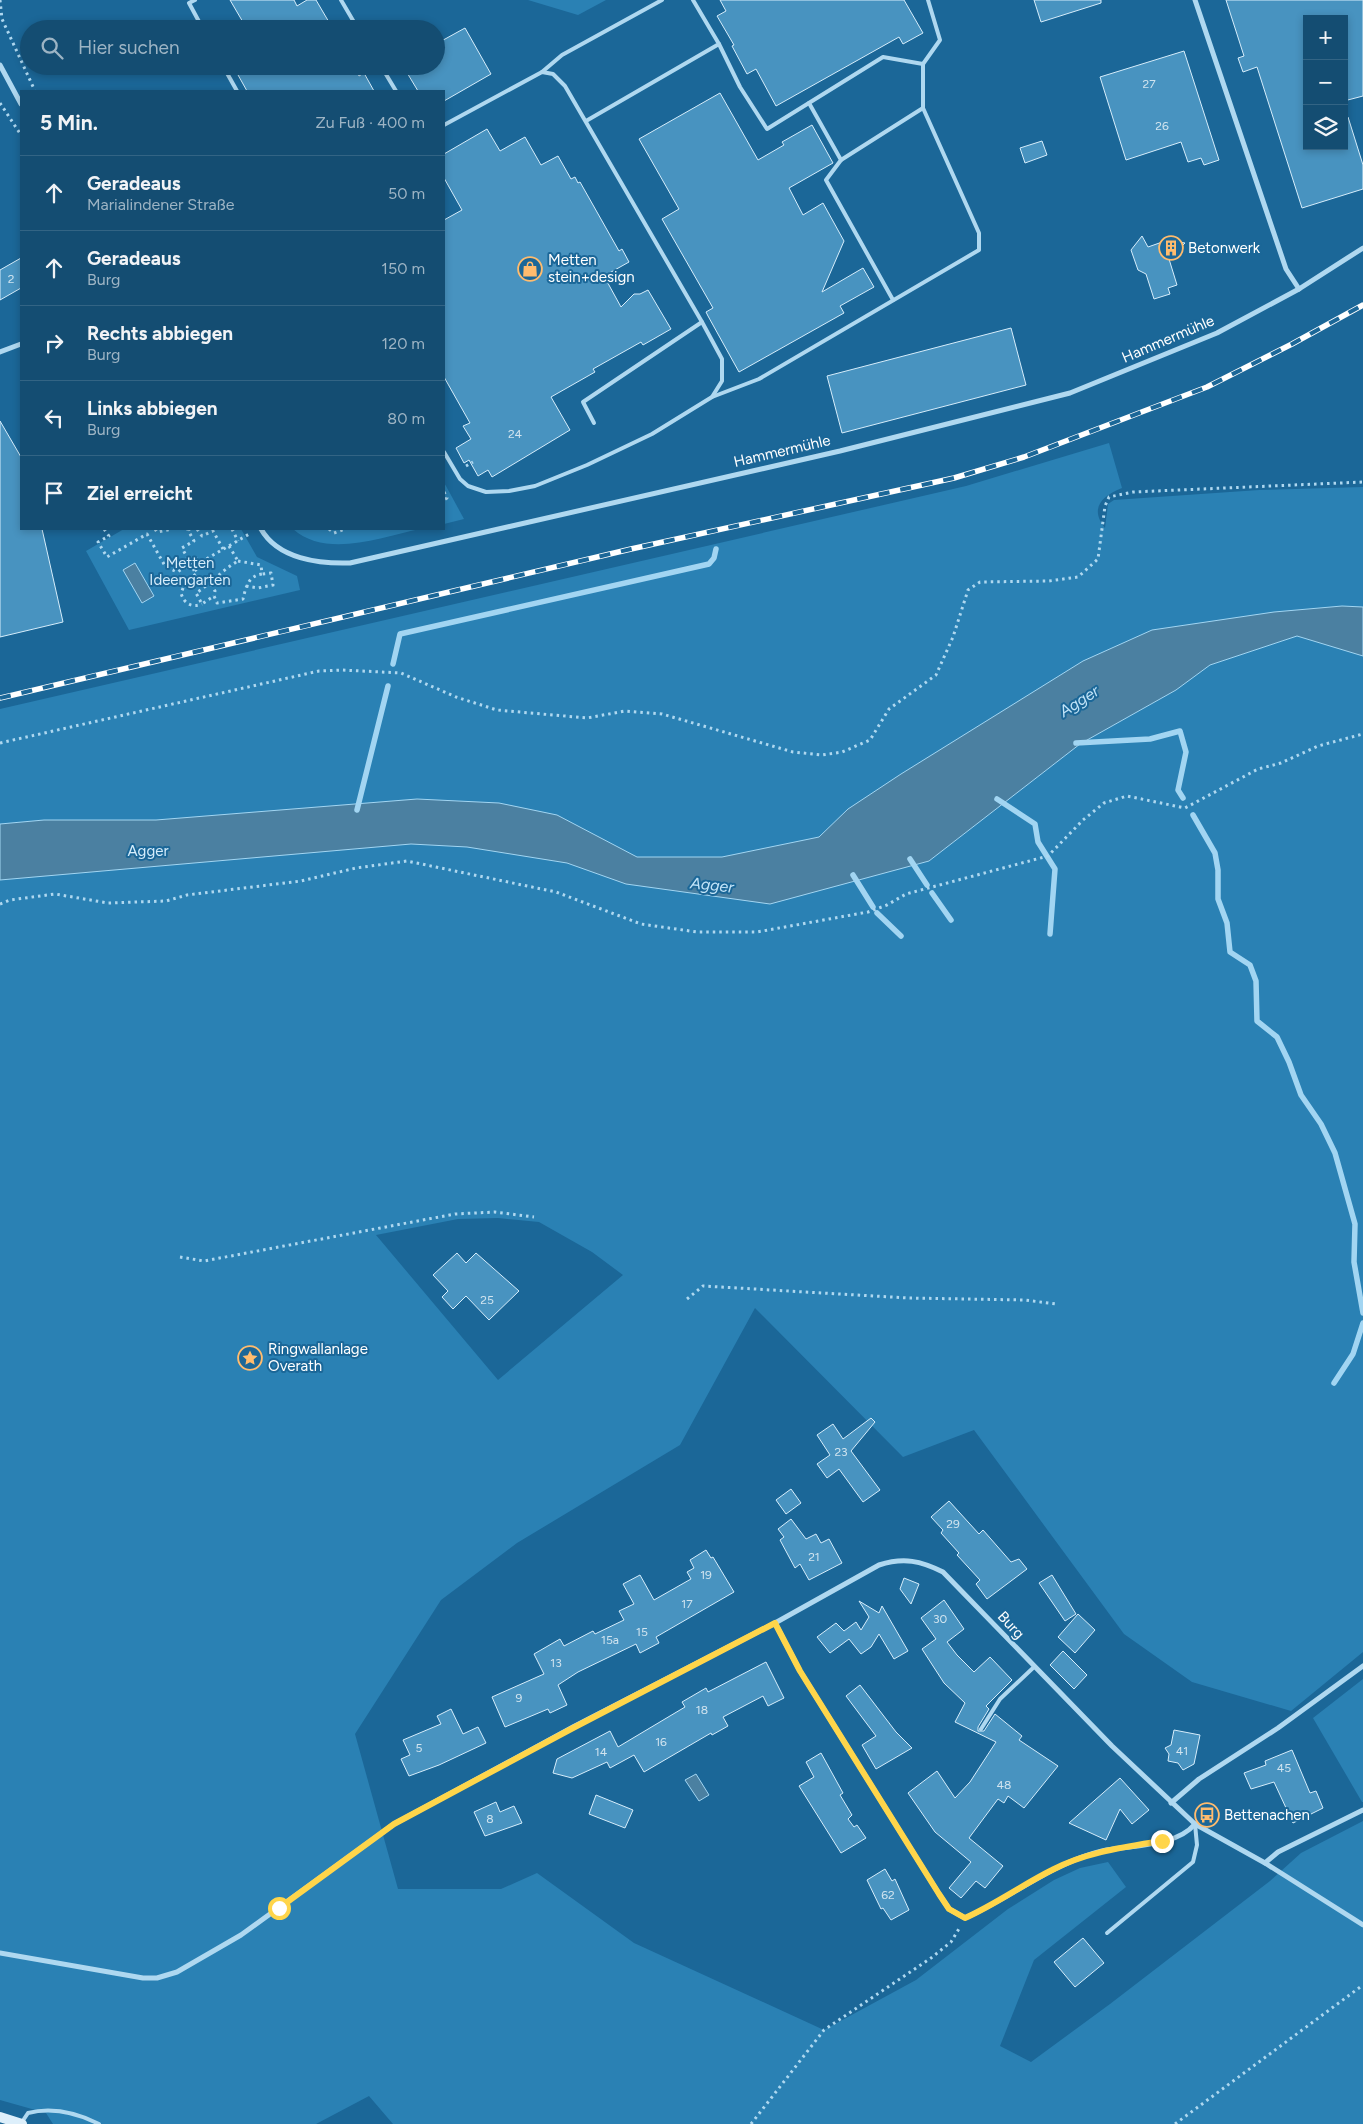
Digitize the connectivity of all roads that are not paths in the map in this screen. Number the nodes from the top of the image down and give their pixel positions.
1 (195, 0) edge
2 (341, 0) edge
3 (662, 0) edge
4 (692, 0) edge
5 (1195, 0) edge
6 (930, 1) edge
7 (198, 20) edge
8 (353, 20) edge
9 (719, 44) junction
10 (923, 64) junction
11 (0, 66) edge
12 (542, 72) junction
13 (228, 75) edge
14 (386, 75) edge
15 (236, 90) edge
16 (395, 90) edge
17 (20, 102) edge
18 (809, 103) junction
19 (923, 108) junction
20 (586, 121) junction
21 (445, 124) edge
22 (841, 160) junction
23 (1363, 248) edge
24 (1299, 289) junction
25 (893, 300) junction
26 (702, 322) junction
27 (20, 344) edge
28 (0, 352) edge
29 (712, 397) junction
30 (594, 424) dead end
31 (445, 454) edge
32 (261, 530) edge
33 (775, 1623) junction
34 (1363, 1666) edge
35 (1034, 1667) junction
36 (981, 1729) dead end
37 (1171, 1803) junction
38 (1363, 1810) edge
39 (1195, 1824) junction
40 (1265, 1863) junction
41 (1363, 1925) edge
42 (1107, 1933) dead end
43 (0, 1952) edge
44 (0, 2117) edge
45 (22, 2124) edge
46 (99, 2124) edge

1 - 7 lane
2 - 8 lane
3 - 12 lane
4 - 9 lane
5 - 24 street
6 - 10 lane
9 - 18 lane
9 - 20 lane
10 - 18 lane
10 - 19 lane
11 - 17 street
12 - 20 lane
12 - 21 lane
13 - 15 lane
14 - 16 lane
18 - 22 lane
19 - 22 lane
19 - 25 lane
20 - 26 lane
22 - 25 lane
23 - 24 street, Hammermühle
24 - 32 street, Hammermühle
25 - 29 lane
26 - 29 lane
26 - 30 lane
27 - 28 street
29 - 31 lane
33 - 35 street, Burg
33 - 39 street
33 - 43 street, Burg
34 - 37 street
35 - 36 lane
35 - 37 street, Burg
37 - 39 street, Burg
38 - 40 street
39 - 40 street, Burg
39 - 42 lane
40 - 41 street, Burg
44 - 45 main road
45 - 46 lane

